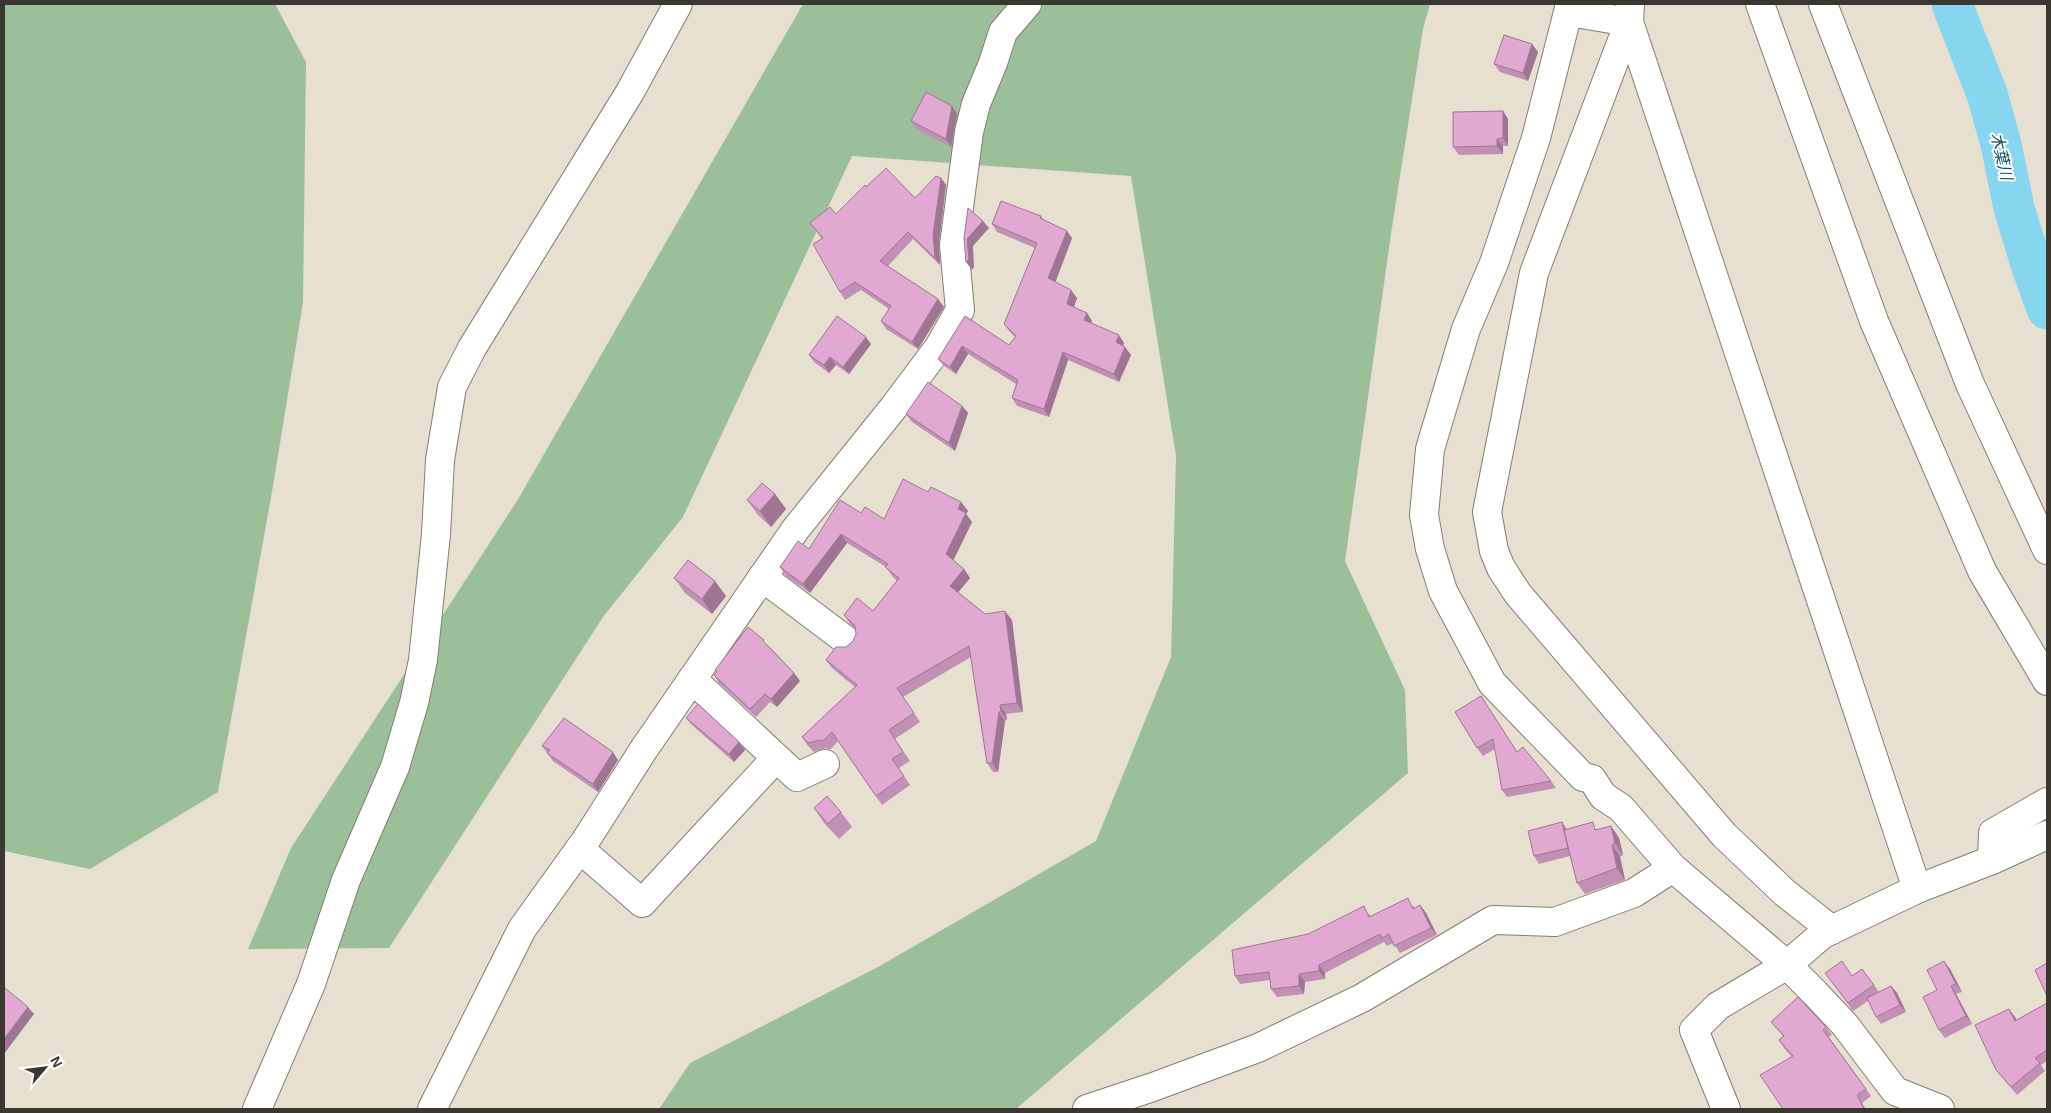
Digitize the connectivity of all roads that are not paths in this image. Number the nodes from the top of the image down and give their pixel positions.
1 (678, 4) edge
2 (1027, 4) edge
3 (1760, 4) edge
4 (1823, 4) edge
5 (1570, 8) edge
6 (1629, 13) edge
7 (2047, 550) edge
8 (762, 577) junction
9 (847, 641) dead end
10 (692, 679) junction
11 (2047, 680) edge
12 (776, 758) junction
13 (825, 764) dead end
14 (2047, 802) edge
15 (2047, 835) edge
16 (580, 849) junction
17 (1992, 860) junction
18 (1672, 868) junction
19 (1918, 889) junction
20 (1832, 930) junction
21 (1787, 964) junction
22 (257, 1109) edge
23 (432, 1109) edge
24 (1087, 1109) edge
25 (1726, 1109) edge
26 (1940, 1109) edge

1 - 22 street
2 - 8 street
3 - 11 street
4 - 7 street
5 - 6 street
5 - 18 street
6 - 19 street
6 - 20 street
8 - 9 street
8 - 10 street
10 - 12 street
10 - 16 street
12 - 13 street
12 - 16 street
14 - 17 street
15 - 17 street
16 - 23 street
17 - 19 street
18 - 21 street
18 - 24 street
19 - 20 street
20 - 21 street
21 - 25 street
21 - 26 street

